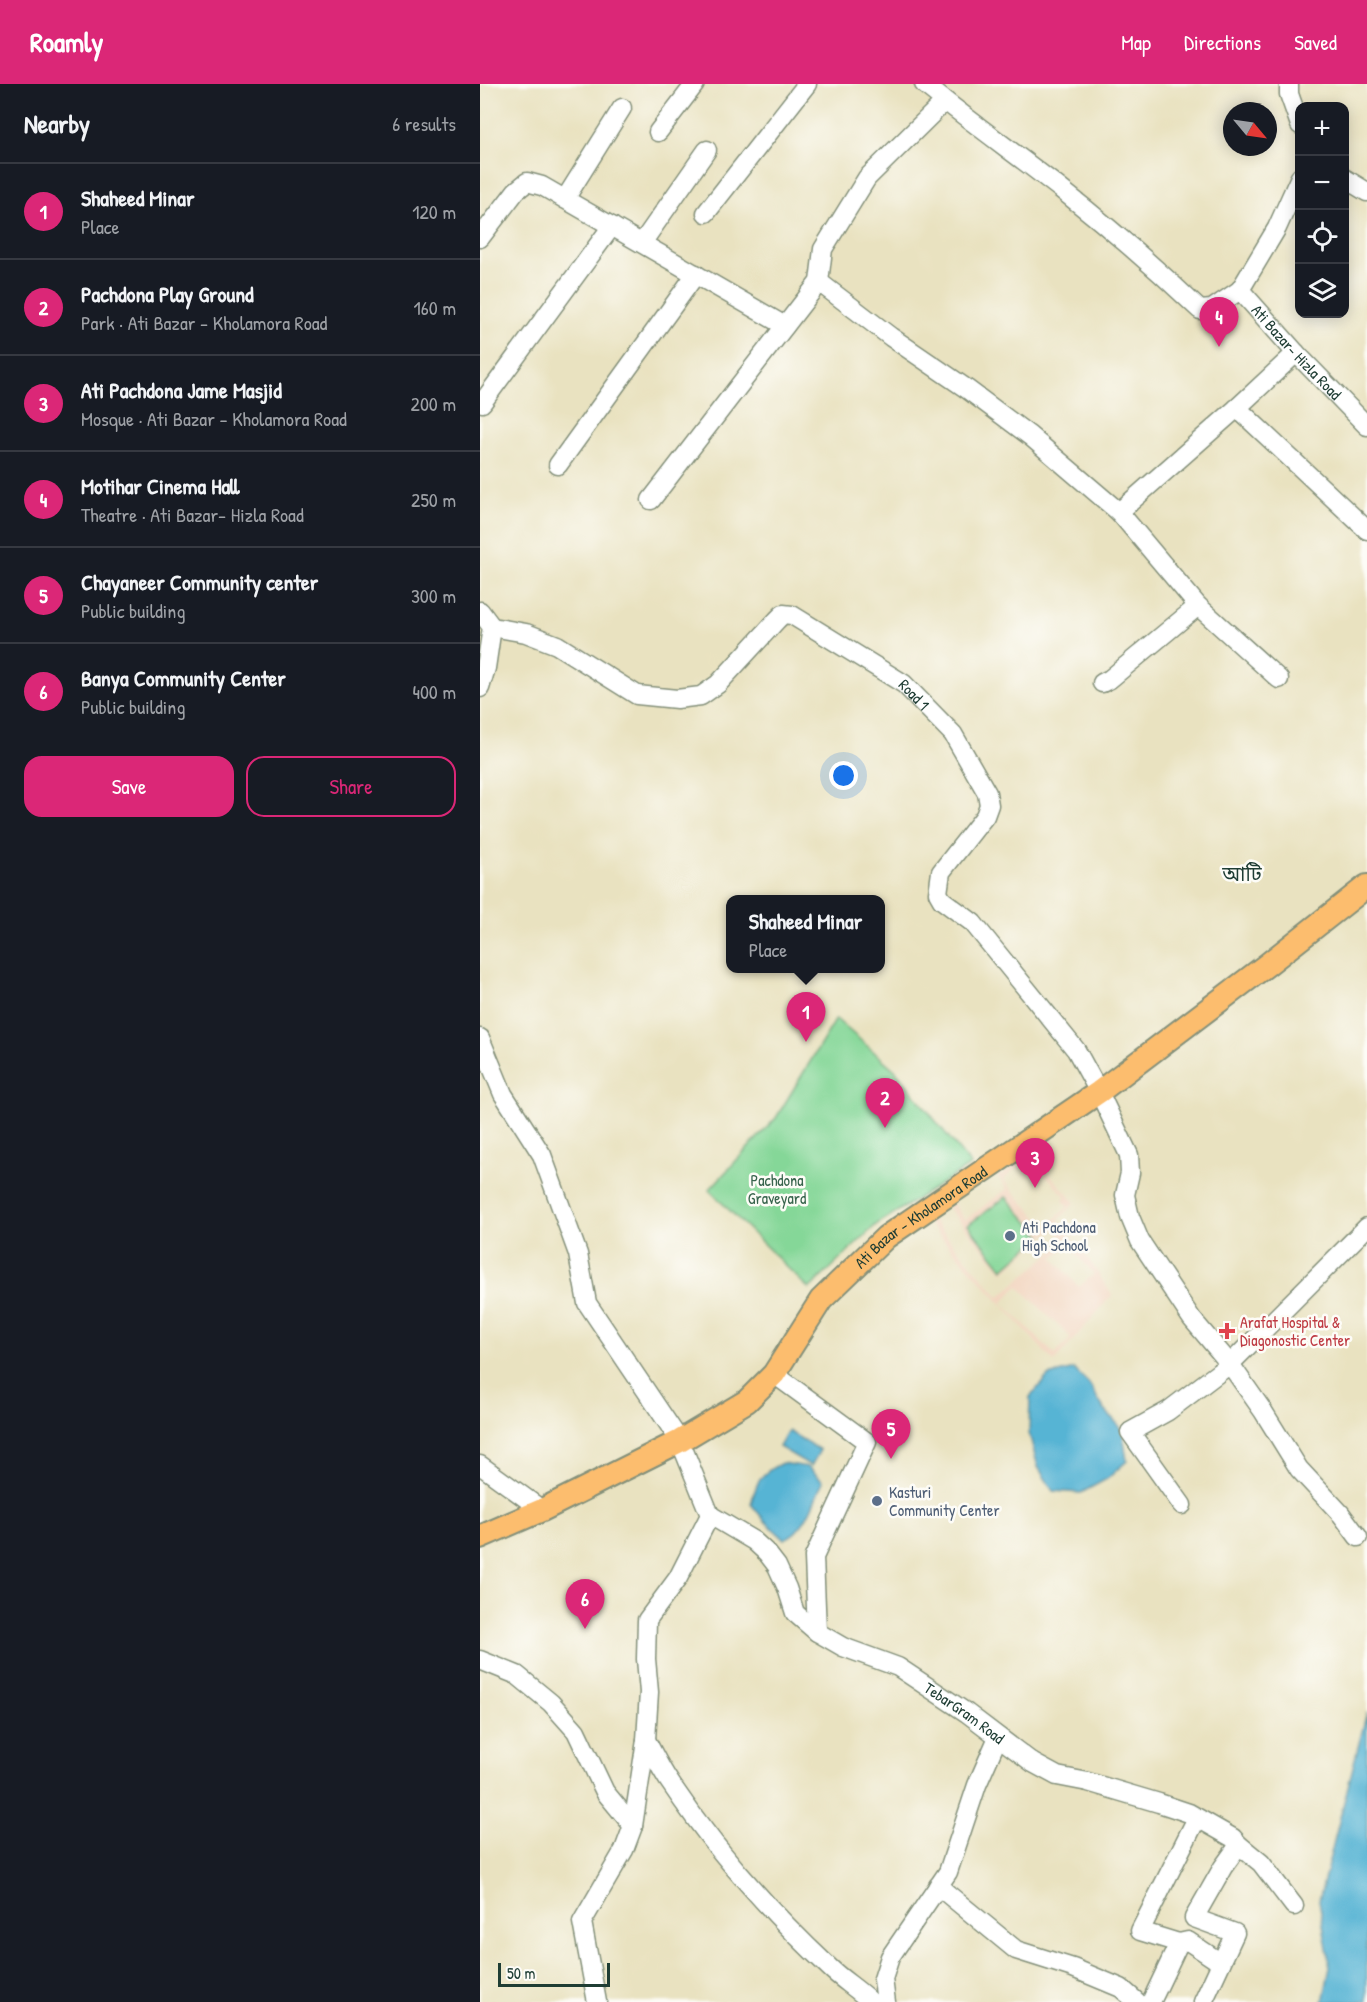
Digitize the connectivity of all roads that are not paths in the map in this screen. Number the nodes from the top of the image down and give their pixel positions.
1 (695, 84) edge
2 (807, 84) edge
3 (924, 84) edge
4 (1289, 84) edge
5 (945, 101) junction
6 (622, 108) dead end
7 (1295, 112) edge
8 (658, 132) dead end
9 (707, 150) dead end
10 (1349, 181) edge
11 (1295, 186) edge
12 (1367, 192) edge
13 (565, 199) junction
14 (706, 213) dead end
15 (612, 226) junction
16 (480, 238) edge
17 (642, 243) junction
18 (696, 274) junction
19 (819, 282) junction
20 (1240, 290) junction
21 (785, 326) junction
22 (1296, 353) junction
23 (482, 403) dead end
24 (1237, 408) junction
25 (1367, 426) edge
26 (558, 465) dead end
27 (651, 500) dead end
28 (1119, 512) junction
29 (1367, 530) edge
30 (1198, 606) junction
31 (480, 611) edge
32 (492, 627) junction
33 (1279, 680) dead end
34 (1102, 684) dead end
35 (480, 688) edge
36 (1367, 886) edge
37 (480, 1038) edge
38 (1099, 1092) junction
39 (1367, 1227) edge
40 (1230, 1364) junction
41 (774, 1374) junction
42 (680, 1441) junction
43 (480, 1465) edge
44 (1182, 1505) dead end
45 (542, 1510) junction
46 (710, 1515) junction
47 (480, 1537) edge
48 (1358, 1537) dead end
49 (818, 1632) junction
50 (480, 1660) edge
51 (998, 1737) junction
52 (646, 1740) junction
53 (1197, 1818) junction
54 (633, 1826) junction
55 (1239, 1845) junction
56 (938, 1886) junction
57 (1294, 1906) dead end
58 (1179, 1944) junction
59 (1221, 1963) junction
60 (597, 2002) edge
61 (871, 2002) edge
62 (886, 2002) edge
63 (1137, 2002) edge
64 (1151, 2002) edge
65 (1203, 2002) edge

1 - 8 street
2 - 14 street
3 - 5 street
4 - 7 street
5 - 19 street
5 - 20 street
6 - 13 street
9 - 17 street
10 - 12 street
11 - 20 street, Ati Bazar- Hizla Road
13 - 15 street
13 - 16 street
15 - 17 street
15 - 23 street
17 - 18 street
18 - 21 street
18 - 26 street
19 - 21 street
19 - 28 street
20 - 22 street, Ati Bazar- Hizla Road
21 - 27 street
22 - 24 street
22 - 25 street, Ati Bazar- Hizla Road
24 - 28 street
24 - 29 street
28 - 30 street
30 - 33 street
30 - 34 street
31 - 32 street
32 - 35 street
32 - 38 street, Road 1
36 - 38 main road, Ati Bazar - Kholamora Road
37 - 42 street
38 - 40 street
38 - 41 main road, Ati Bazar - Kholamora Road
39 - 40 street
40 - 44 street
40 - 48 street
41 - 42 main road, Ati Bazar - Kholamora Road
41 - 49 street
42 - 45 main road, Ati Bazar - Kholamora Road
42 - 46 street
43 - 45 street
45 - 47 main road, Ati Bazar - Kholamora Road
46 - 49 street, TebarGram Road
46 - 52 street
49 - 51 street, TebarGram Road
50 - 54 street
51 - 53 street
51 - 56 street, TebarGram Road
52 - 54 street
52 - 61 street
53 - 55 street
53 - 58 street
54 - 60 street
55 - 57 street
55 - 59 street
56 - 62 street, TebarGram Road
56 - 63 street
58 - 59 street
58 - 64 street
59 - 65 street

